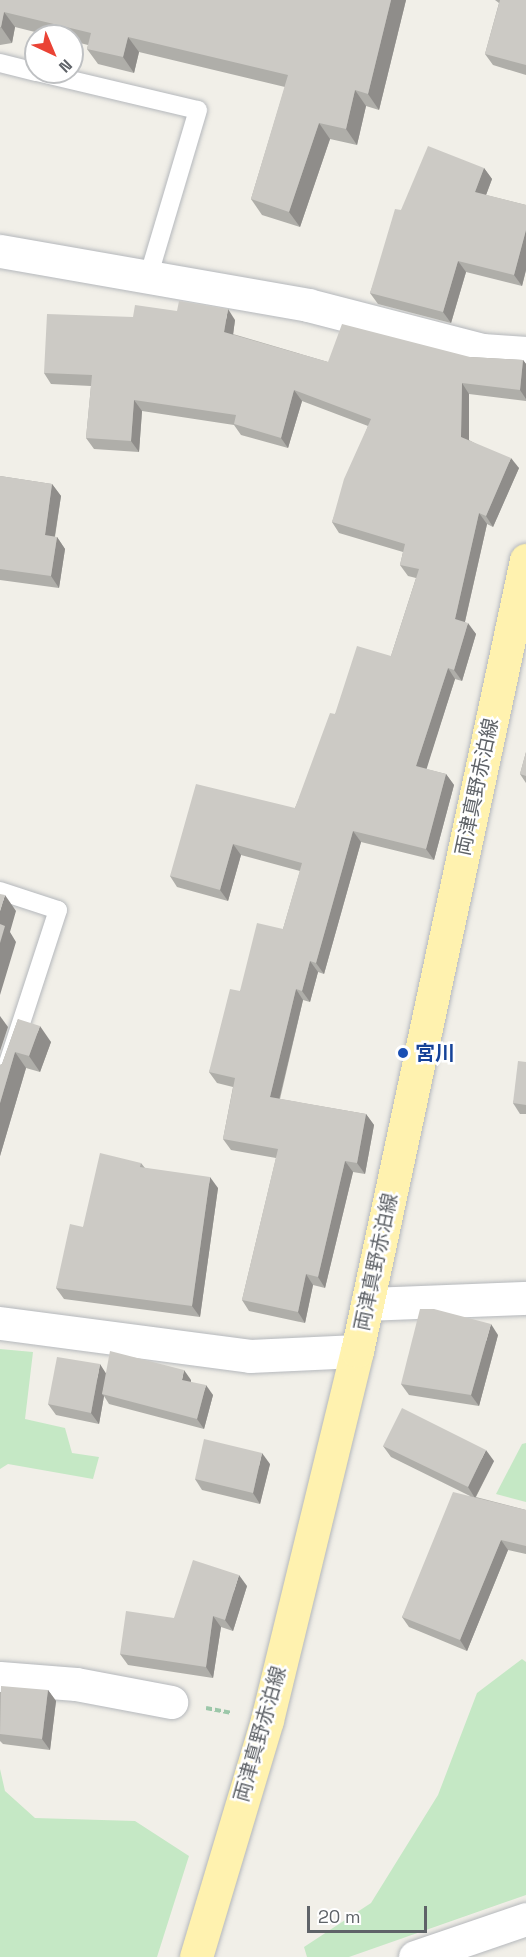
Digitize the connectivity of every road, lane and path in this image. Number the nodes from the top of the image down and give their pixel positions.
1 (0, 63) edge
2 (24, 69) edge
3 (84, 83) edge
4 (0, 251) edge
5 (148, 278) junction
6 (526, 353) edge
7 (526, 560) edge
8 (0, 891) edge
9 (0, 1071) edge
10 (526, 1298) edge
11 (367, 1304) junction
12 (0, 1323) edge
13 (357, 1351) junction
14 (0, 1678) edge
15 (171, 1702) dead end
16 (526, 1919) edge
17 (196, 1957) edge
18 (415, 1957) edge

1 - 2 lane
3 - 5 lane
4 - 5 street
5 - 6 street
7 - 11 main road, 両津真野赤泊線
8 - 9 lane
10 - 11 street
11 - 13 main road, 両津真野赤泊線
12 - 13 street
13 - 17 main road, 両津真野赤泊線
14 - 15 street
16 - 18 street

